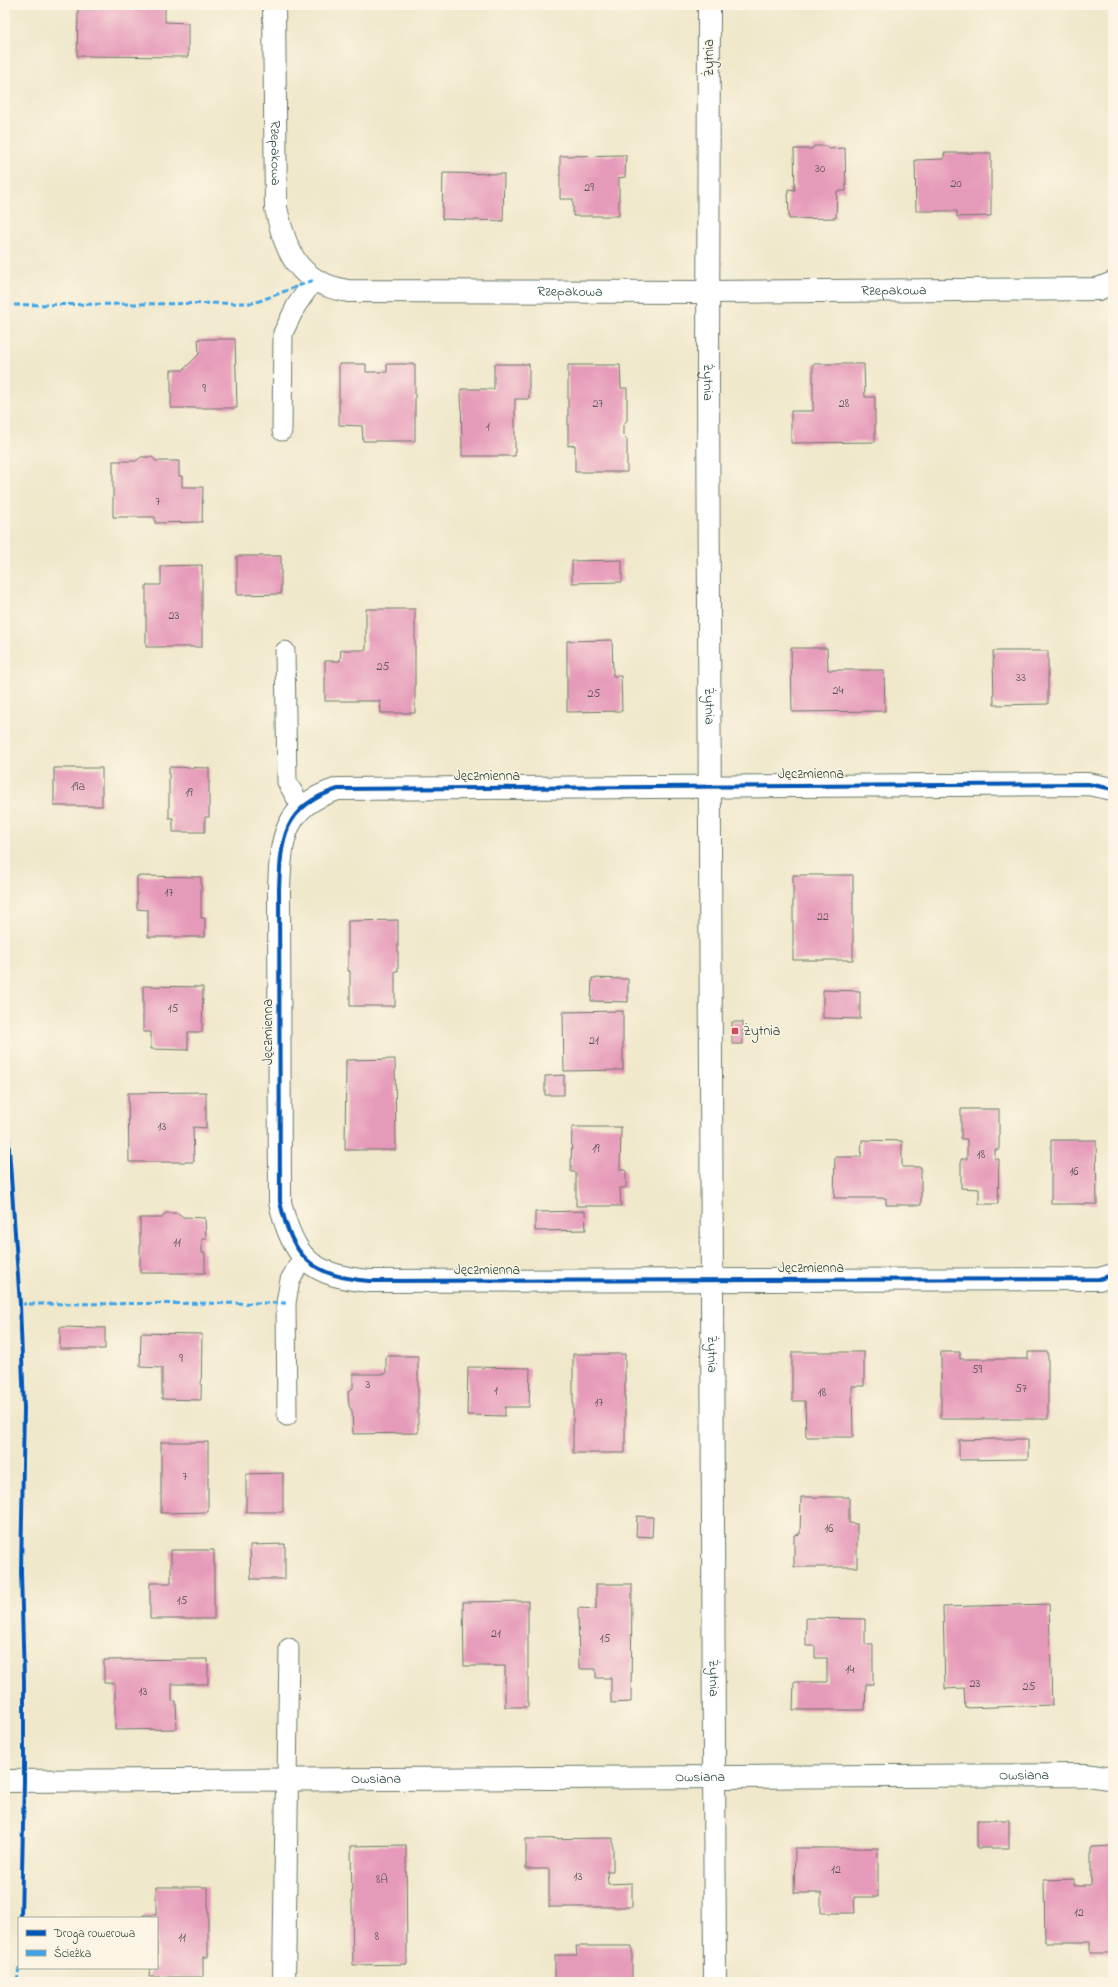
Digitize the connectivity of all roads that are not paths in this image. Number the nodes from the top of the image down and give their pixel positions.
1 (274, 5) edge
2 (709, 5) edge
3 (314, 280) junction
4 (1113, 284) edge
5 (708, 292) junction
6 (282, 431) dead end
7 (284, 651) dead end
8 (709, 786) junction
9 (1113, 790) edge
10 (302, 808) junction
11 (303, 1257) junction
12 (1113, 1275) edge
13 (711, 1279) junction
14 (287, 1416) dead end
15 (289, 1648) dead end
16 (713, 1778) junction
17 (1113, 1779) edge
18 (287, 1780) junction
19 (5, 1781) edge
20 (284, 1982) edge
21 (715, 1982) edge

1 - 3 street, Rzepakowa
2 - 5 street, Żytnia
3 - 5 street, Rzepakowa
3 - 6 lane
4 - 5 street, Rzepakowa
5 - 8 street, Żytnia
7 - 10 lane
8 - 9 street, Jęczmienna
8 - 10 street, Jęczmienna
8 - 13 street, Żytnia
10 - 11 street, Jęczmienna
11 - 13 street, Jęczmienna
11 - 14 lane
12 - 13 street, Jęczmienna
13 - 16 street, Żytnia
15 - 18 lane
16 - 17 street, Owsiana
16 - 18 street, Owsiana
16 - 21 street, Żytnia
18 - 19 street, Owsiana
18 - 20 street

